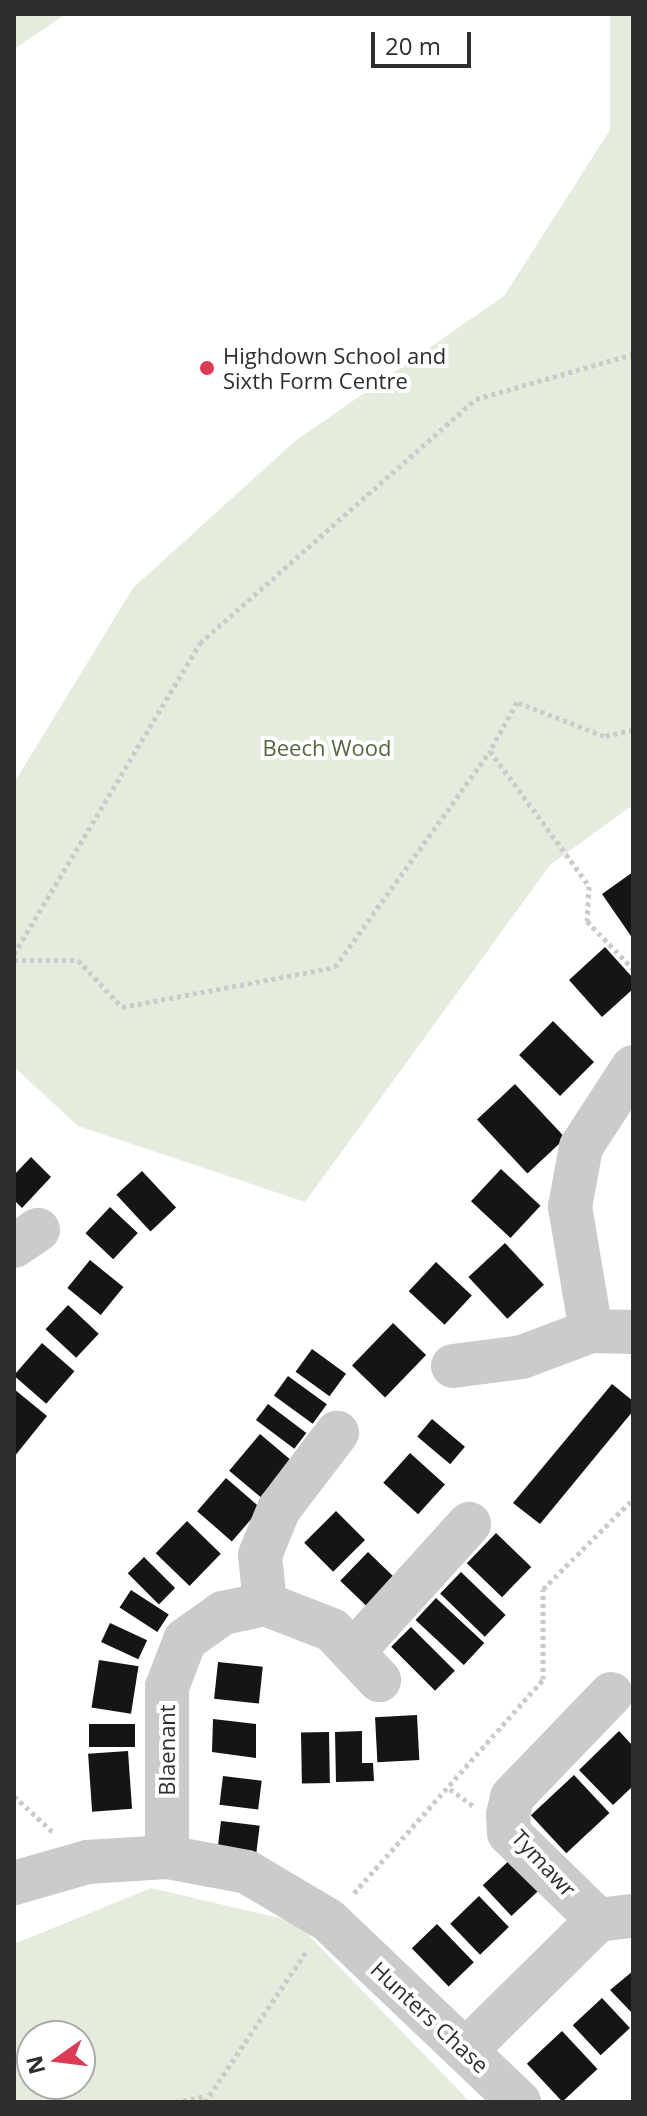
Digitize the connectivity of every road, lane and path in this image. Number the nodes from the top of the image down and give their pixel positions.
1 (633, 354) edge
2 (633, 730) edge
3 (490, 751) junction
4 (14, 954) edge
5 (14, 960) edge
6 (633, 969) edge
7 (633, 1067) edge
8 (612, 1332) edge
9 (453, 1366) dead end
10 (337, 1433) dead end
11 (633, 1499) edge
12 (469, 1524) dead end
13 (265, 1604) junction
14 (611, 1694) dead end
15 (167, 1857) junction
16 (14, 1883) edge
17 (616, 1918) edge
18 (328, 1921) junction
19 (466, 2050) junction
20 (203, 2100) edge
21 (175, 2102) edge
22 (519, 2102) edge

1 - 4 path
2 - 3 path
3 - 5 path
3 - 6 path
7 - 8 street
8 - 9 street
10 - 13 street
11 - 18 path
12 - 13 street
13 - 15 street, Blaenant
14 - 17 street, Tymawr
15 - 16 street, Hunters Chase
15 - 18 street, Hunters Chase
17 - 19 street, Tymawr
18 - 19 street, Hunters Chase
18 - 20 path
19 - 22 street, Hunters Chase
20 - 21 path

